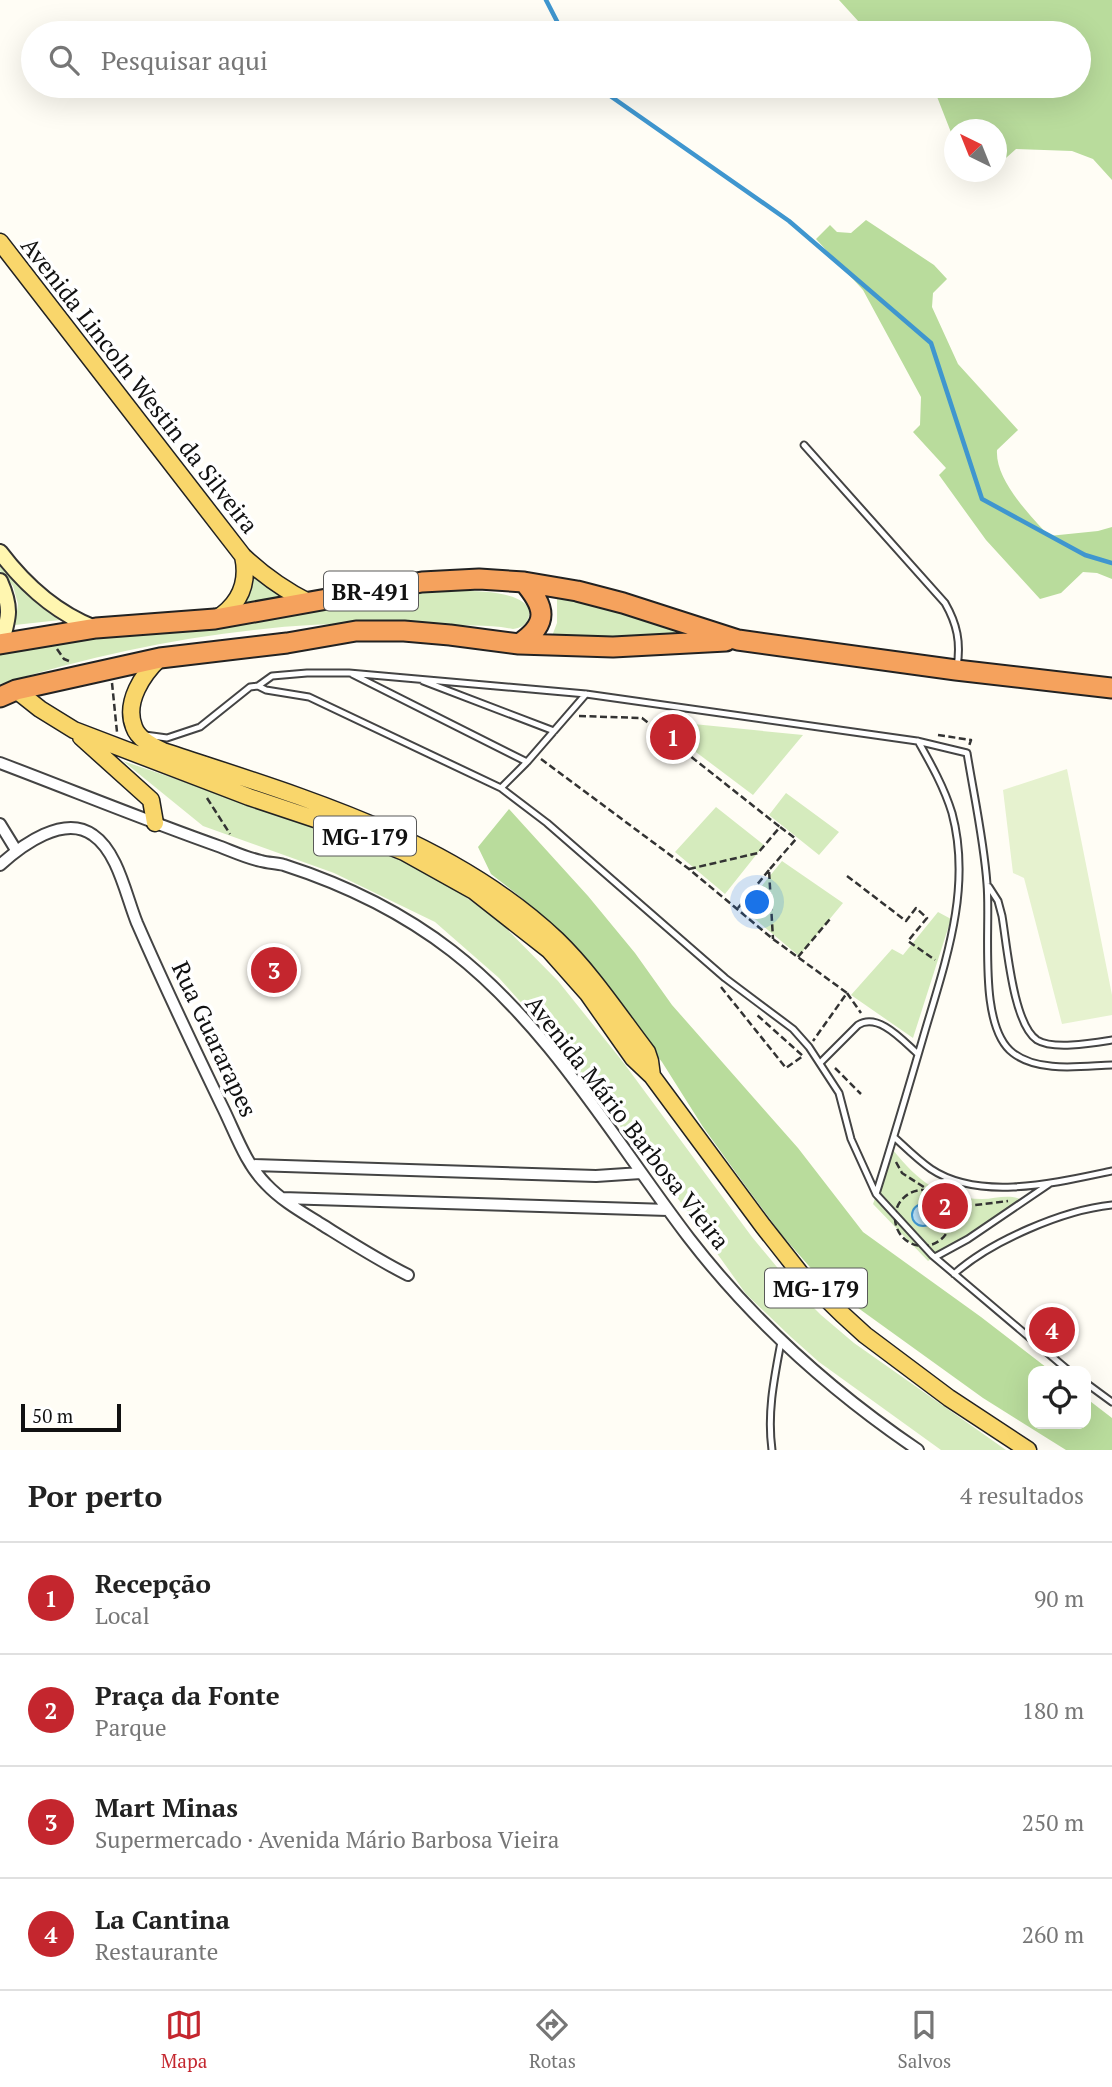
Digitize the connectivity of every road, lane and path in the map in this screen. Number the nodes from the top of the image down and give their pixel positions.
1 (0, 242) edge
2 (804, 445) dead end
3 (0, 552) edge
4 (243, 556) junction
5 (0, 581) edge
6 (524, 582) junction
7 (310, 603) junction
8 (215, 619) junction
9 (96, 628) junction
10 (738, 640) junction
11 (55, 643) dead end
12 (1, 644) edge
13 (519, 644) junction
14 (160, 658) junction
15 (69, 662) dead end
16 (956, 670) junction
17 (349, 673) junction
18 (417, 679) junction
19 (258, 686) junction
20 (1112, 688) edge
21 (8, 694) edge
22 (586, 694) junction
23 (572, 724) dead end
24 (74, 730) junction
25 (554, 731) junction
26 (139, 734) junction
27 (917, 741) junction
28 (540, 758) dead end
29 (0, 762) edge
30 (527, 762) junction
31 (501, 788) junction
32 (204, 793) dead end
33 (155, 823) junction
34 (0, 824) edge
35 (780, 827) junction
36 (230, 834) dead end
37 (16, 850) junction
38 (0, 865) edge
39 (689, 869) junction
40 (769, 870) junction
41 (847, 876) dead end
42 (987, 884) junction
43 (737, 910) junction
44 (830, 919) dead end
45 (774, 939) junction
46 (798, 957) junction
47 (944, 966) junction
48 (848, 993) junction
49 (866, 1021) junction
50 (1112, 1040) edge
51 (809, 1047) junction
52 (918, 1054) junction
53 (822, 1060) junction
54 (1112, 1065) edge
55 (652, 1076) junction
56 (861, 1094) dead end
57 (894, 1137) junction
58 (251, 1165) junction
59 (890, 1167) dead end
60 (1112, 1171) edge
61 (641, 1173) junction
62 (1049, 1184) junction
63 (930, 1191) junction
64 (878, 1196) junction
65 (279, 1198) junction
66 (946, 1201) junction
67 (1013, 1205) dead end
68 (1112, 1205) edge
69 (668, 1210) junction
70 (895, 1213) junction
71 (895, 1223) junction
72 (923, 1246) junction
73 (933, 1256) junction
74 (954, 1274) junction
75 (408, 1275) dead end
76 (781, 1342) junction
77 (1063, 1366) edge
78 (1091, 1387) edge
79 (1112, 1402) edge
80 (772, 1450) edge
81 (918, 1450) edge
82 (1028, 1450) edge

1 - 4 main road, Avenida Lincoln Westin da Silveira
2 - 16 lane
3 - 9 main road
4 - 7 main road, Avenida Lincoln Westin da Silveira
4 - 8 main road, Avenida Lincoln Westin da Silveira
5 - 12 main road
6 - 7 highway, BR-491
6 - 10 highway, BR-491
6 - 13 highway
7 - 8 highway, BR-491
8 - 9 highway, BR-491
9 - 12 highway, BR-491
10 - 13 highway, BR-491
10 - 16 highway, BR-491
11 - 15 path
13 - 14 highway, BR-491
14 - 21 highway, BR-491
14 - 26 main road
16 - 20 highway, BR-491
17 - 18 lane
17 - 19 lane
17 - 30 lane
18 - 22 lane
18 - 25 lane
19 - 26 lane
19 - 31 lane
21 - 24 main road, MG-179
22 - 25 lane
22 - 27 lane
23 - 35 path
24 - 33 main road
24 - 55 main road, MG-179
25 - 30 lane
26 - 55 main road, MG-179
27 - 42 lane
27 - 47 lane
28 - 39 path
29 - 33 street, Avenida Mário Barbosa Vieira
30 - 31 lane
31 - 51 lane
32 - 36 path
33 - 61 street, Avenida Mário Barbosa Vieira
34 - 37 street
35 - 39 path
35 - 40 path
37 - 38 street, Rua Guararapes
37 - 58 street, Rua Guararapes
39 - 43 path
40 - 43 path
40 - 45 path
41 - 47 path
42 - 50 lane
42 - 54 lane
43 - 45 path
44 - 46 path
45 - 46 path
46 - 48 path
47 - 52 lane
48 - 49 path
48 - 51 path
49 - 52 lane
49 - 53 lane
51 - 53 lane
52 - 57 lane
53 - 56 path
53 - 64 lane
55 - 82 main road, MG-179
57 - 62 lane
57 - 64 lane
58 - 61 street
58 - 65 street, Rua Guararapes
59 - 63 path
60 - 62 lane
61 - 69 street, Avenida Mário Barbosa Vieira
62 - 73 lane
63 - 66 path
63 - 70 path
64 - 70 lane
64 - 71 path
65 - 69 street
65 - 75 street, Rua Guararapes
66 - 67 path
66 - 72 path
68 - 74 lane
69 - 76 street, Avenida Mário Barbosa Vieira
70 - 71 path
70 - 72 lane
71 - 72 path
72 - 73 lane
72 - 73 path
73 - 74 lane
74 - 77 lane
76 - 80 lane
76 - 81 street, Avenida Mário Barbosa Vieira
78 - 79 lane

